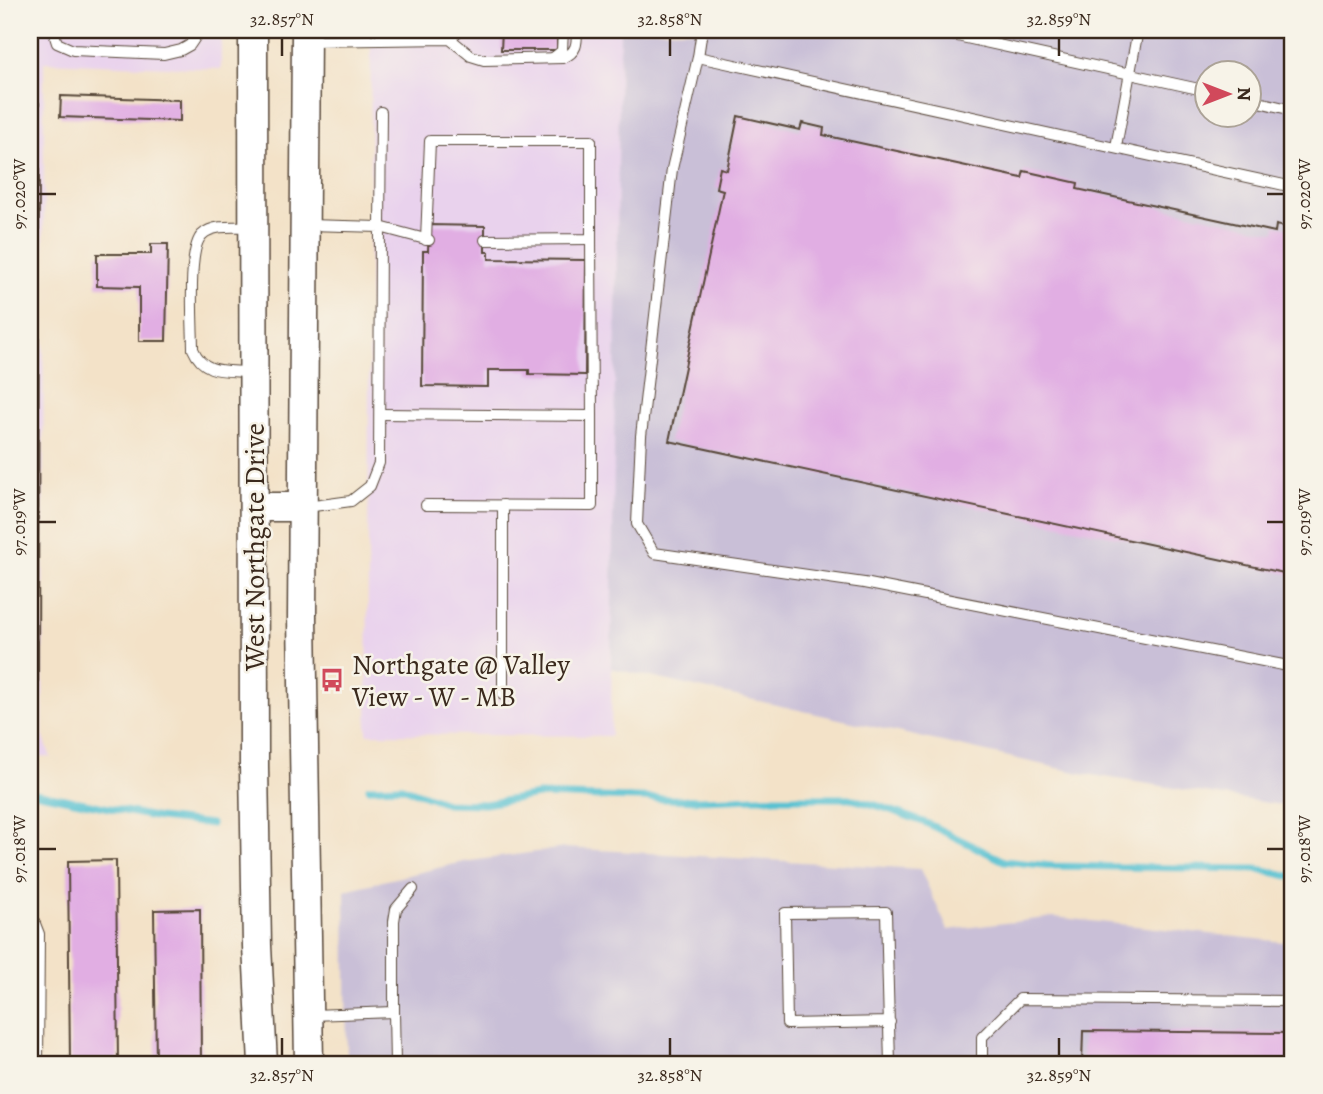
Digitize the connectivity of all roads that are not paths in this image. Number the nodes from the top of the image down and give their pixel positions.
1 (53, 30) edge
2 (200, 30) edge
3 (253, 30) edge
4 (459, 30) edge
5 (563, 30) edge
6 (577, 30) edge
7 (702, 30) edge
8 (930, 30) edge
9 (1138, 30) edge
10 (386, 35) edge
11 (306, 36) edge
12 (450, 39) junction
13 (698, 57) junction
14 (553, 58) junction
15 (1131, 74) junction
16 (1194, 88) edge
17 (1264, 103) edge
18 (1293, 110) edge
19 (381, 112) dead end
20 (1116, 147) junction
21 (1293, 187) edge
22 (304, 225) junction
23 (254, 226) junction
24 (380, 227) junction
25 (591, 239) junction
26 (485, 240) dead end
27 (254, 372) junction
28 (380, 414) junction
29 (592, 416) junction
30 (426, 505) dead end
31 (503, 505) junction
32 (254, 507) junction
33 (302, 508) junction
34 (1293, 667) edge
35 (503, 695) dead end
36 (413, 890) dead end
37 (30, 911) edge
38 (1293, 1001) edge
39 (394, 1012) junction
40 (307, 1015) junction
41 (890, 1022) junction
42 (38, 1064) edge
43 (263, 1064) edge
44 (309, 1064) edge
45 (395, 1064) edge
46 (890, 1064) edge
47 (982, 1064) edge

1 - 2 lane
3 - 23 main road, West Northgate Drive
4 - 12 lane
5 - 14 lane
6 - 14 lane
7 - 13 lane
8 - 15 lane
9 - 15 lane
10 - 11 lane
10 - 12 lane
11 - 22 main road, West Northgate Drive
12 - 14 lane
13 - 20 lane
13 - 34 lane
15 - 16 lane
15 - 20 lane
17 - 18 lane
19 - 24 lane
20 - 21 lane
22 - 24 lane
22 - 33 main road, West Northgate Drive
23 - 27 main road, West Northgate Drive
23 - 27 lane
24 - 25 lane
24 - 28 lane
25 - 26 lane
25 - 29 lane
27 - 32 main road, West Northgate Drive
28 - 29 lane
28 - 33 lane
29 - 31 lane
30 - 31 lane
31 - 35 lane
32 - 33 main road
32 - 43 main road, West Northgate Drive
33 - 40 main road, West Northgate Drive
36 - 39 lane
37 - 42 lane
38 - 47 lane
39 - 40 lane
39 - 45 lane
40 - 44 main road, West Northgate Drive
41 - 41 lane
41 - 46 lane

